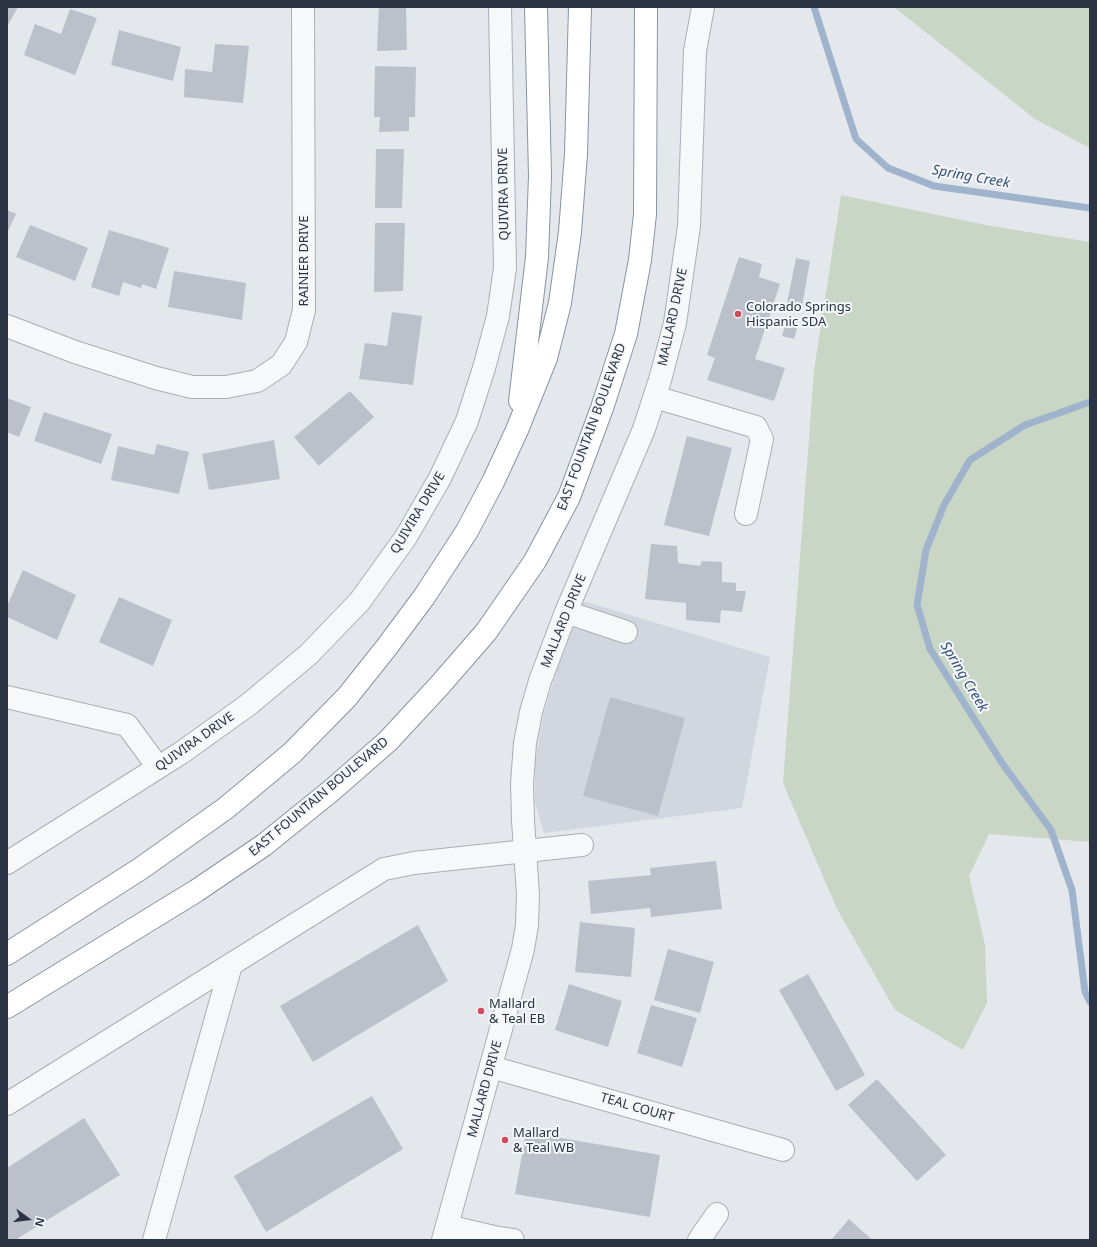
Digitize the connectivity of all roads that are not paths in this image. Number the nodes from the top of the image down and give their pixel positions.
1 (304, 7) edge
2 (500, 7) edge
3 (536, 7) edge
4 (580, 7) edge
5 (646, 7) edge
6 (656, 7) edge
7 (703, 7) edge
8 (646, 70) junction
9 (7, 326) edge
10 (655, 397) junction
11 (517, 430) junction
12 (746, 514) dead end
13 (566, 612) junction
14 (626, 632) dead end
15 (7, 697) edge
16 (158, 767) junction
17 (582, 845) dead end
18 (525, 852) junction
19 (7, 862) edge
20 (7, 954) edge
21 (231, 965) junction
22 (7, 1006) edge
23 (491, 1067) junction
24 (7, 1104) edge
25 (783, 1150) dead end
26 (717, 1214) dead end
27 (445, 1233) edge
28 (154, 1240) edge
29 (513, 1240) edge
30 (698, 1240) edge

1 - 9 street, RAINIER DRIVE
2 - 16 street, QUIVIRA DRIVE
3 - 11 highway
4 - 11 highway
5 - 8 highway
6 - 8 highway
7 - 10 street, MALLARD DRIVE
8 - 22 highway, EAST FOUNTAIN BOULEVARD
10 - 12 street
10 - 13 street, MALLARD DRIVE
11 - 20 highway
13 - 14 street
13 - 18 street, MALLARD DRIVE
15 - 16 street
16 - 19 street, QUIVIRA DRIVE
17 - 18 street
18 - 21 street
18 - 23 street, MALLARD DRIVE
21 - 24 street
21 - 28 street
23 - 25 street, TEAL COURT
23 - 27 street, MALLARD DRIVE
26 - 30 street
27 - 29 street

